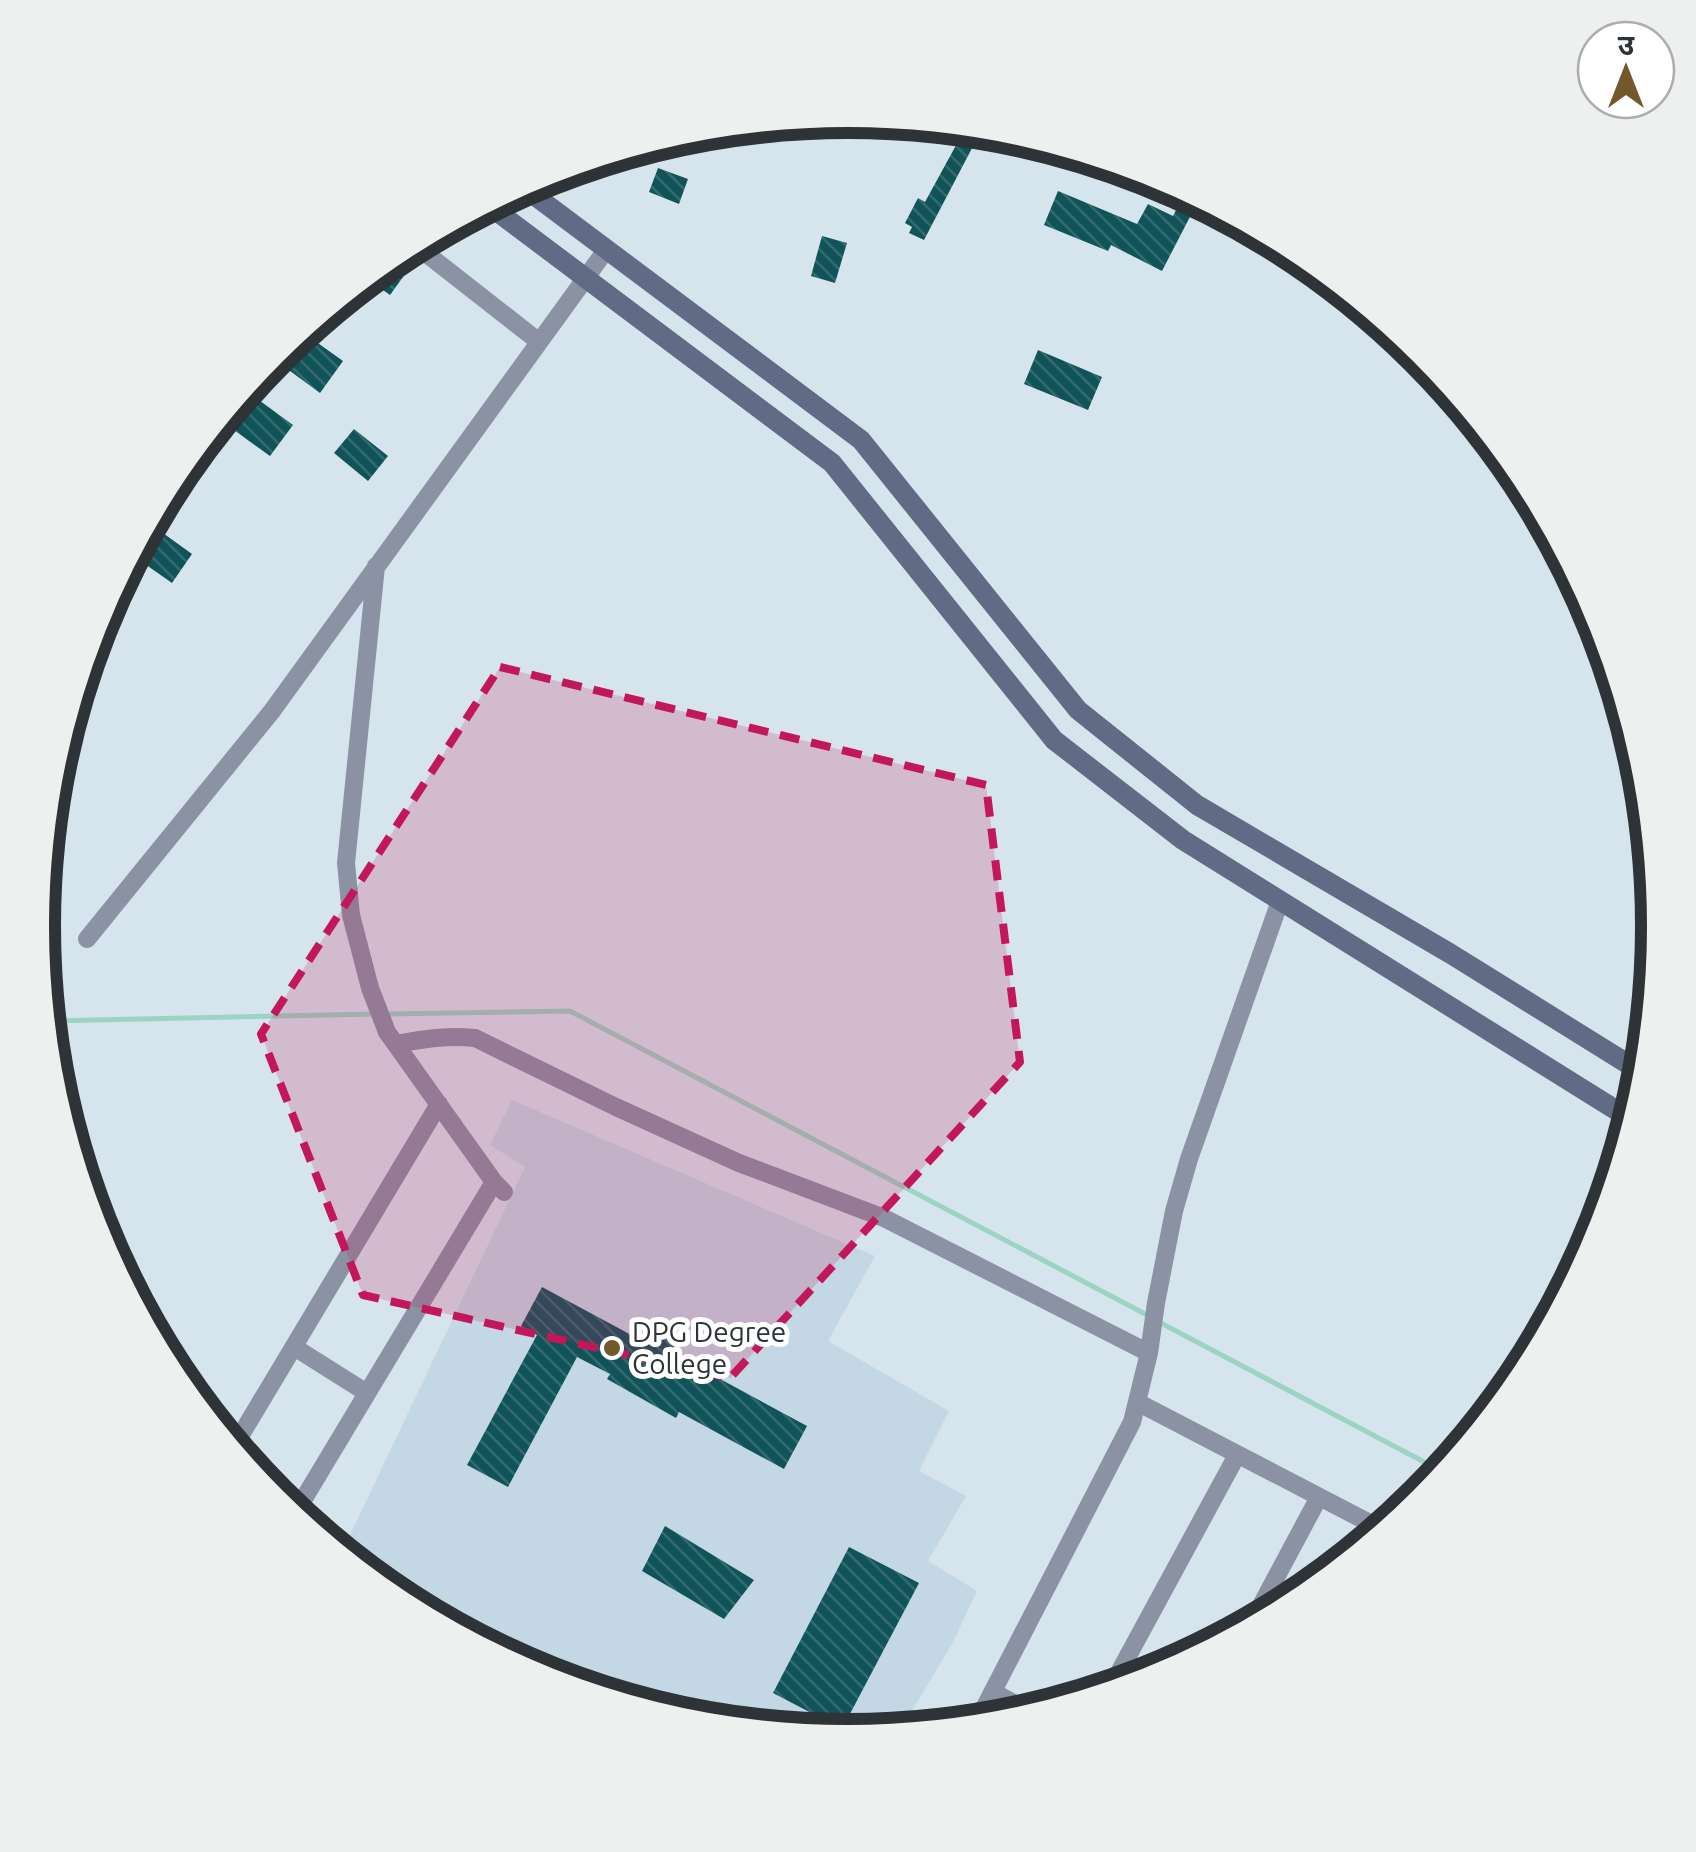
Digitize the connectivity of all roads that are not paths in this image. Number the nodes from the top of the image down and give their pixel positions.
1 (536, 197) edge
2 (500, 214) edge
3 (606, 250) junction
4 (427, 254) edge
5 (584, 278) junction
6 (538, 341) junction
7 (376, 565) junction
8 (1007, 622) junction
9 (979, 648) junction
10 (1280, 901) junction
11 (87, 940) dead end
12 (392, 1038) junction
13 (1629, 1064) edge
14 (439, 1104) junction
15 (1619, 1112) edge
16 (294, 1347) junction
17 (1149, 1352) junction
18 (368, 1392) junction
19 (1136, 1402) junction
20 (241, 1435) edge
21 (1237, 1455) junction
22 (1320, 1497) junction
23 (302, 1501) edge
24 (1370, 1523) edge
25 (1264, 1601) edge
26 (1120, 1671) edge
27 (992, 1692) junction
28 (1011, 1702) edge
29 (985, 1707) edge

1 - 3 main road
2 - 5 main road
3 - 5 street
3 - 8 main road
4 - 6 street
5 - 6 street
5 - 9 main road
6 - 7 street
7 - 11 street
7 - 12 street
8 - 9 main road
8 - 13 main road
9 - 10 main road
10 - 15 main road
10 - 17 street
12 - 14 street
12 - 17 street
14 - 16 street
14 - 18 street
16 - 18 street
16 - 20 street
17 - 19 street
18 - 23 street
19 - 21 street
19 - 27 street
21 - 22 street
21 - 26 street
22 - 24 street
22 - 25 street
27 - 28 street
27 - 29 street

